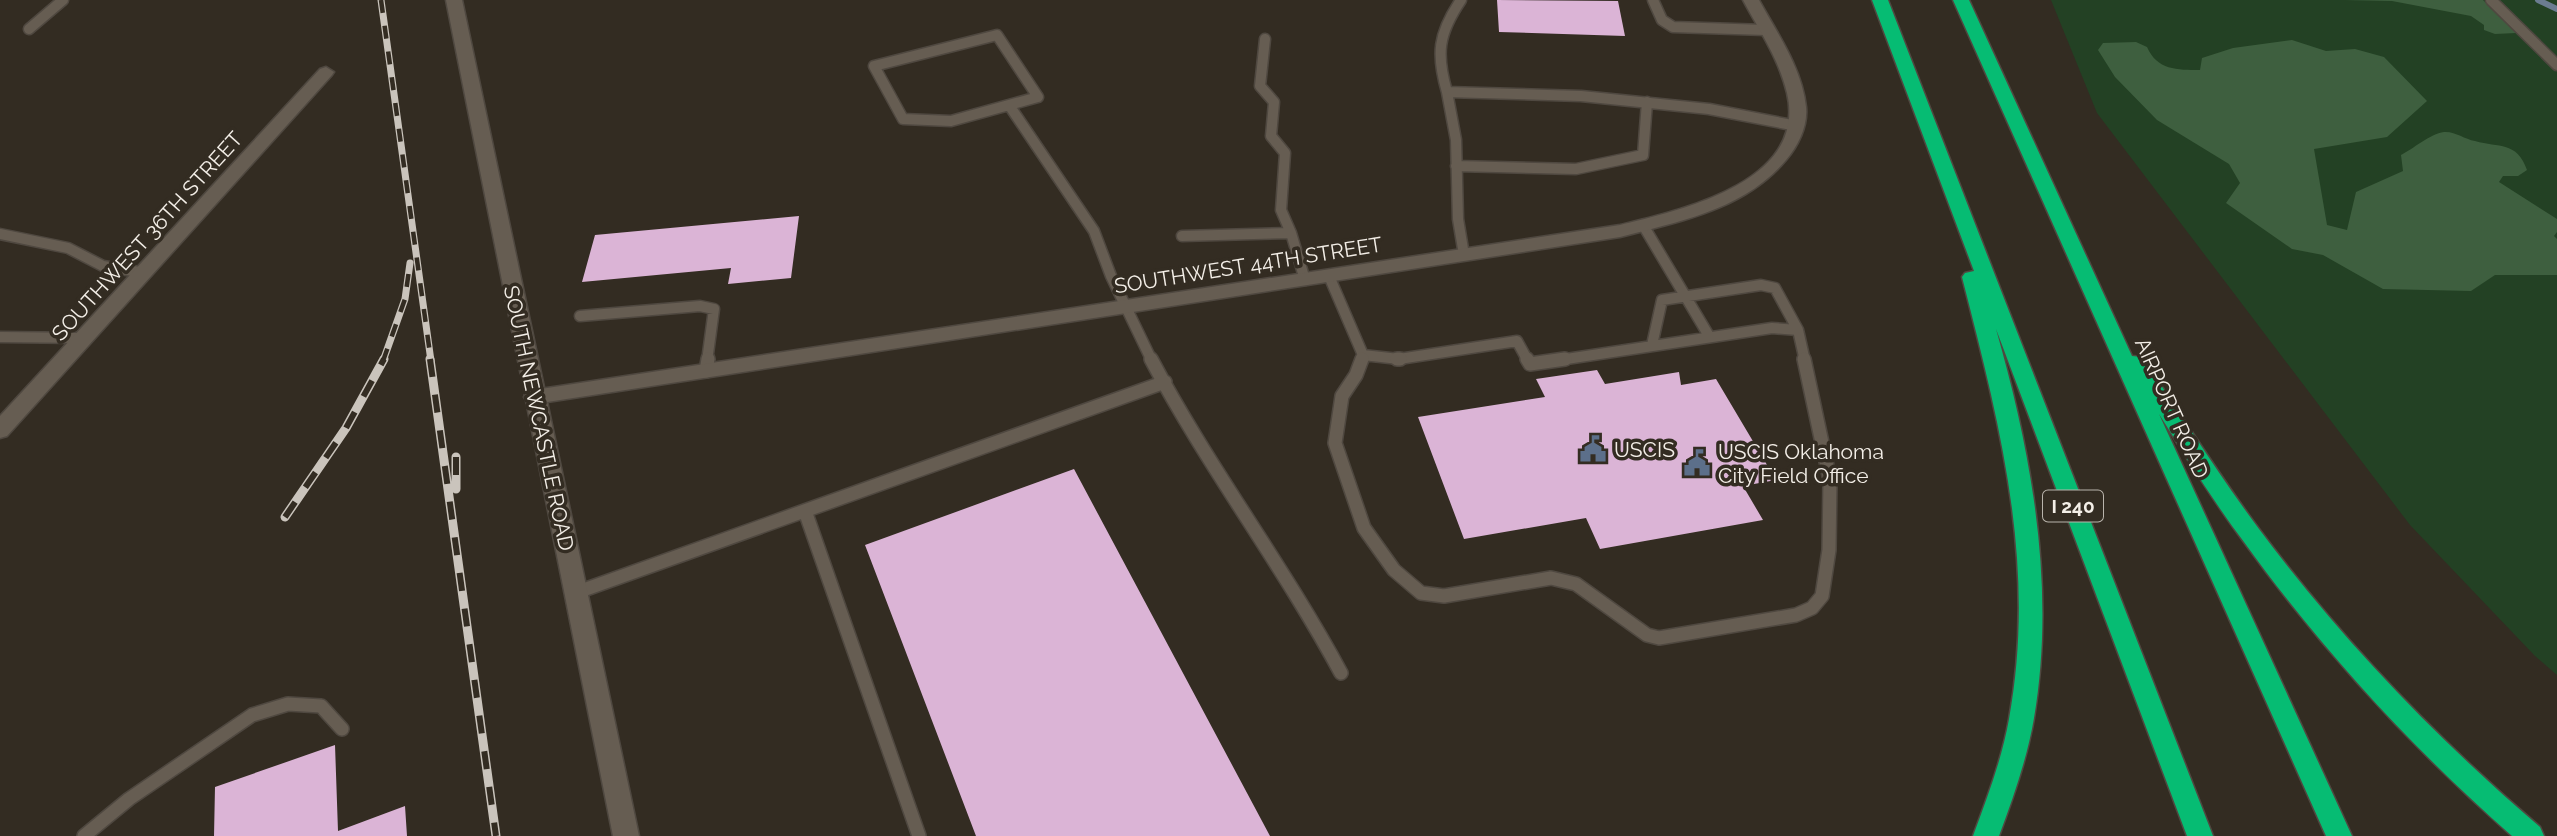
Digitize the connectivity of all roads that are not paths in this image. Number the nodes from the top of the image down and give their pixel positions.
1 (63, 0) edge
2 (454, 0) edge
3 (1461, 0) edge
4 (1653, 0) edge
5 (1751, 0) edge
6 (1880, 0) edge
7 (1961, 0) edge
8 (2491, 0) edge
9 (29, 29) dead end
10 (1766, 30) junction
11 (1265, 39) dead end
12 (2557, 65) edge
13 (326, 72) dead end
14 (1447, 92) junction
15 (1647, 102) junction
16 (1009, 105) junction
17 (1797, 126) junction
18 (1457, 166) junction
19 (1946, 176) junction
20 (1643, 225) junction
21 (1291, 233) junction
22 (0, 234) edge
23 (1182, 236) dead end
24 (1465, 255) junction
25 (145, 273) junction
26 (1329, 276) junction
27 (1305, 280) junction
28 (1686, 296) junction
29 (1126, 307) junction
30 (2101, 311) junction
31 (580, 316) dead end
32 (1798, 330) junction
33 (1709, 336) junction
34 (0, 337) edge
35 (85, 338) junction
36 (1652, 345) junction
37 (1363, 355) junction
38 (706, 371) junction
39 (1165, 382) junction
40 (534, 397) junction
41 (0, 429) edge
42 (805, 511) junction
43 (575, 593) junction
44 (1341, 673) dead end
45 (342, 729) dead end
46 (84, 836) edge
47 (626, 836) edge
48 (919, 836) edge
49 (1986, 836) edge
50 (2200, 836) edge
51 (2339, 836) edge
52 (2531, 836) edge

1 - 9 lane
2 - 40 street, SOUTH NEWCASTLE ROAD
3 - 14 lane
4 - 10 lane
5 - 10 street
6 - 19 highway, I 240
7 - 30 highway, AIRPORT ROAD
8 - 12 lane
10 - 17 street
11 - 21 lane
13 - 25 street, SOUTHWEST 36TH STREET
14 - 15 lane
14 - 18 lane
15 - 17 lane
15 - 18 lane
16 - 16 lane
16 - 29 lane
17 - 20 street, SOUTHWEST 44TH STREET
18 - 24 lane
19 - 49 highway
19 - 50 highway, I 240
20 - 24 street, SOUTHWEST 44TH STREET
20 - 28 lane
21 - 23 lane
21 - 27 lane
22 - 25 lane
24 - 26 street, SOUTHWEST 44TH STREET
25 - 35 street, SOUTHWEST 36TH STREET
26 - 27 street, SOUTHWEST 44TH STREET
26 - 37 lane
27 - 29 street, SOUTHWEST 44TH STREET
28 - 32 lane
28 - 33 lane
28 - 36 lane
29 - 38 street, SOUTHWEST 44TH STREET
29 - 39 lane
30 - 51 highway, AIRPORT ROAD
30 - 52 highway
31 - 38 lane
32 - 33 lane
32 - 37 lane
33 - 36 lane
34 - 35 lane
35 - 41 street, SOUTHWEST 36TH STREET
36 - 37 lane
38 - 40 street, SOUTHWEST 44TH STREET
39 - 42 lane
39 - 44 lane
40 - 43 street, SOUTH NEWCASTLE ROAD
42 - 43 lane
42 - 48 lane
43 - 47 street, SOUTH NEWCASTLE ROAD
45 - 46 lane

